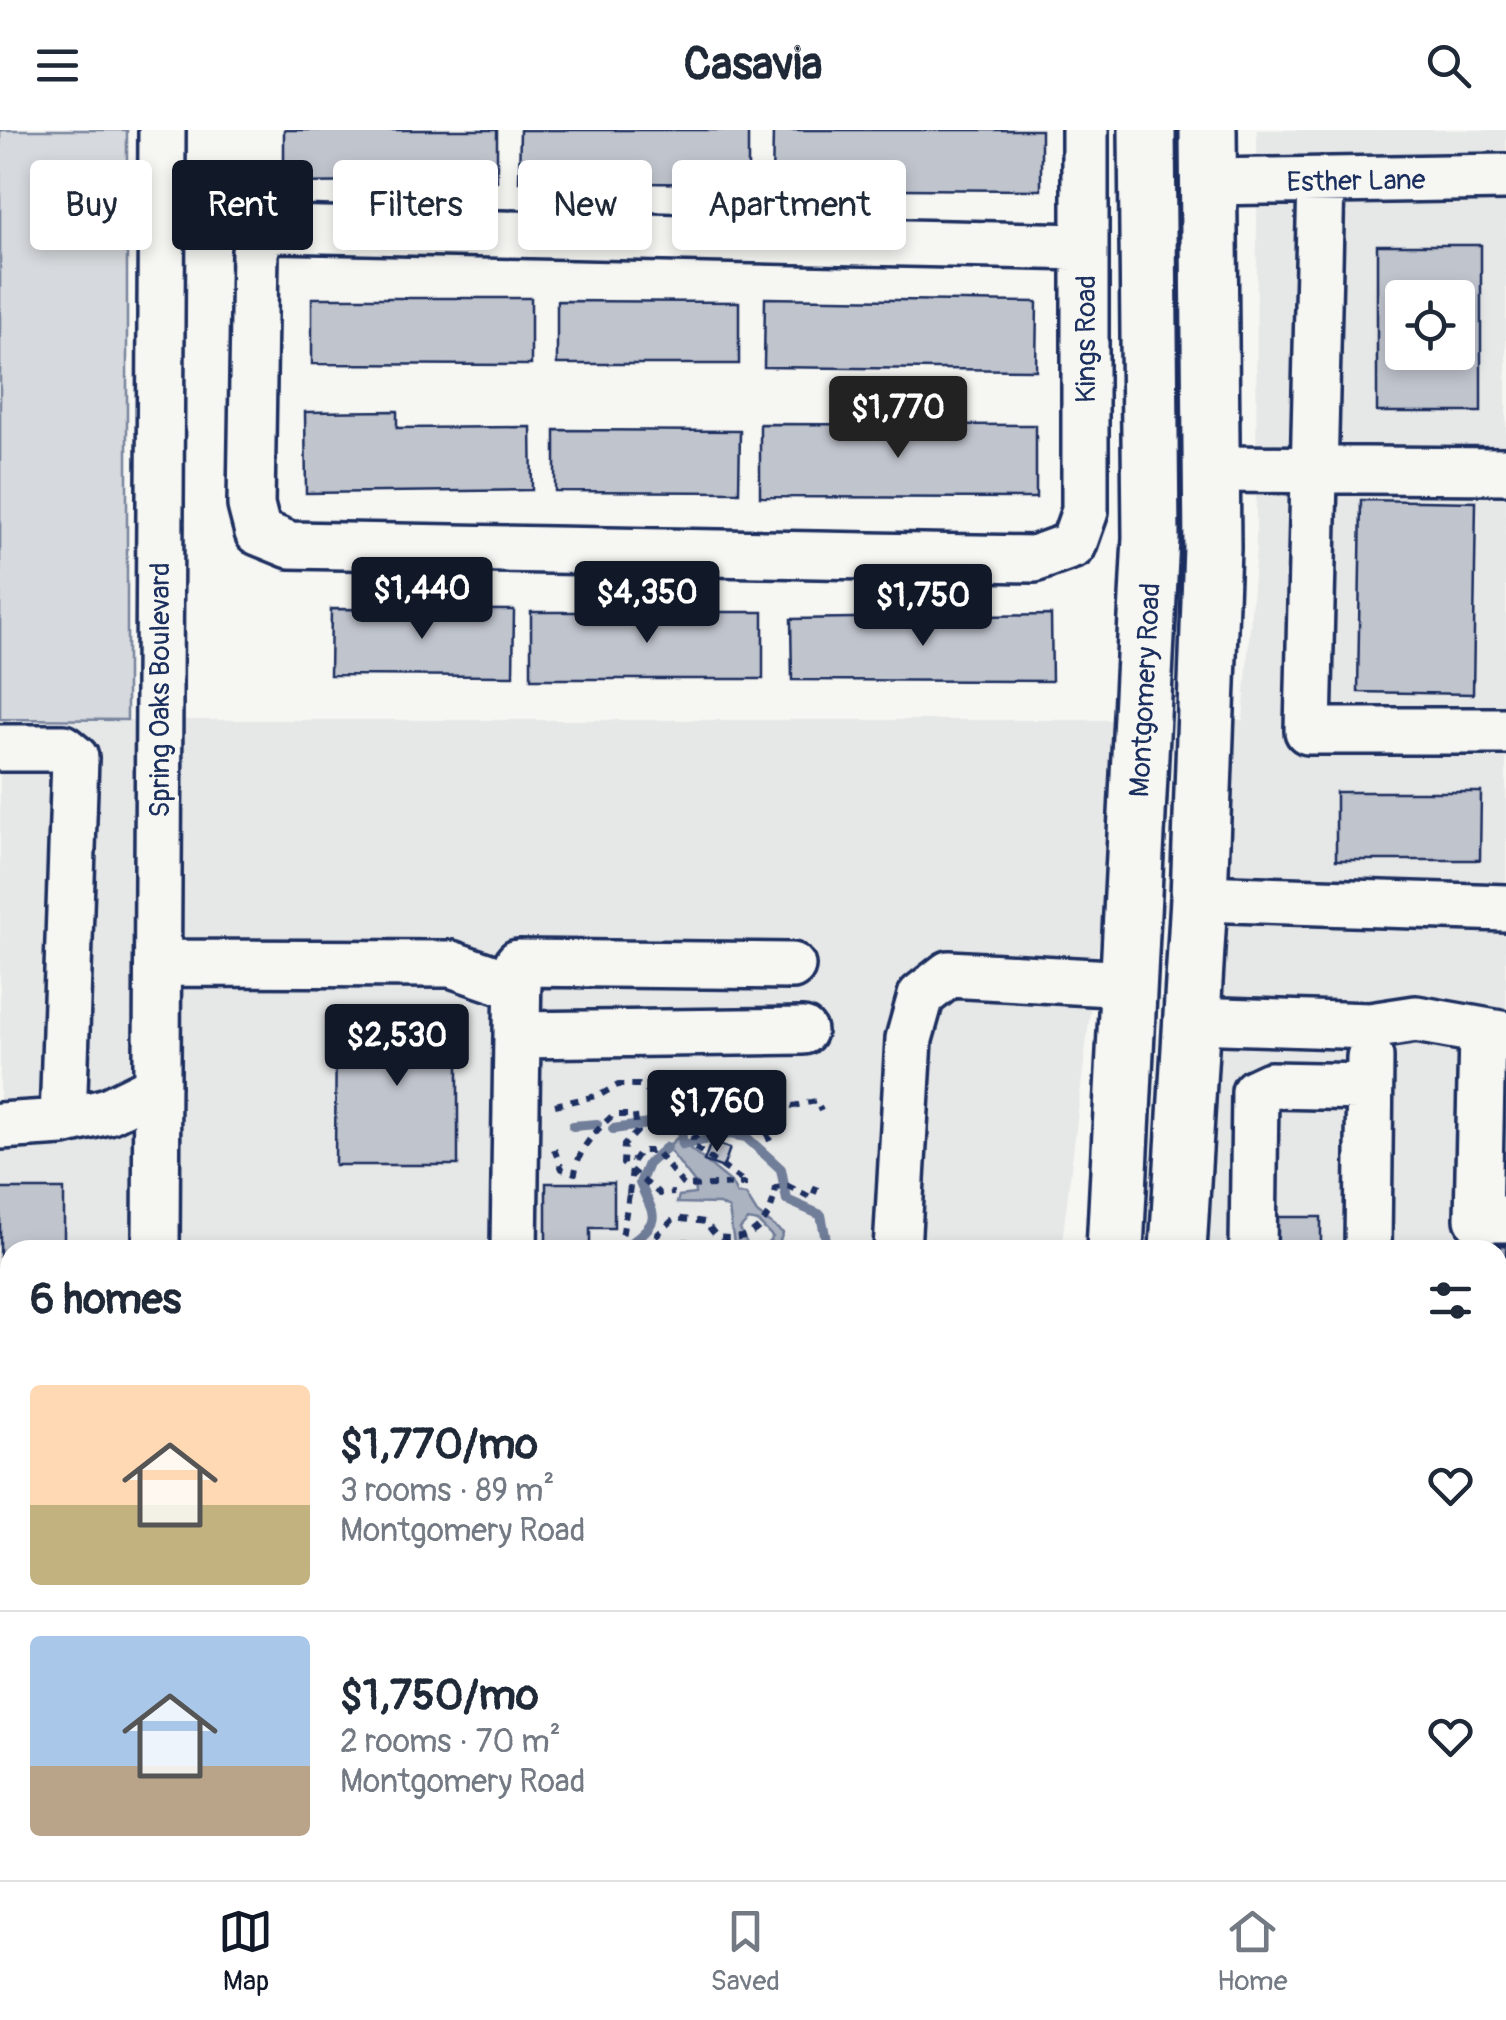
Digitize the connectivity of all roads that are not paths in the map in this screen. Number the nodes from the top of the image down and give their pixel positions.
1 (162, 130) edge
2 (1085, 130) edge
3 (1146, 130) edge
4 (1171, 130) edge
5 (1207, 156) edge
6 (1506, 177) edge
7 (1321, 180) junction
8 (1086, 247) junction
9 (1210, 469) junction
10 (1314, 471) junction
11 (1506, 471) edge
12 (1506, 732) edge
13 (0, 748) edge
14 (1199, 898) junction
15 (1506, 908) edge
16 (158, 962) junction
17 (792, 966) dead end
18 (1129, 984) junction
19 (518, 987) junction
20 (1192, 1020) junction
21 (1370, 1026) junction
22 (802, 1031) dead end
23 (517, 1034) junction
24 (1494, 1034) edge
25 (157, 1087) junction
26 (1370, 1087) junction
27 (63, 1122) junction
28 (0, 1126) edge
29 (1506, 1219) edge
30 (156, 1240) edge
31 (514, 1240) edge
32 (898, 1240) edge
33 (1115, 1240) edge
34 (1179, 1240) edge
35 (1253, 1240) edge
36 (1368, 1240) edge

1 - 16 street, Spring Oaks Boulevard
2 - 8 street, Kings Road
3 - 18 main road, Montgomery Road
4 - 5 main road
5 - 7 street, Esther Lane
5 - 9 main road
6 - 7 street, Esther Lane
7 - 10 street
8 - 8 street, Kings Road
9 - 10 street
9 - 14 main road
10 - 11 street
10 - 12 street
13 - 27 street
14 - 15 street
14 - 20 main road
16 - 19 street
16 - 25 street, Spring Oaks Boulevard
17 - 19 street
18 - 32 street
18 - 33 main road, Montgomery Road
19 - 23 street
20 - 21 street
20 - 34 main road
21 - 24 street
21 - 26 street
22 - 23 street
23 - 31 street
24 - 29 street
25 - 27 street
25 - 30 street, Spring Oaks Boulevard
26 - 35 street
26 - 36 street
27 - 28 street

